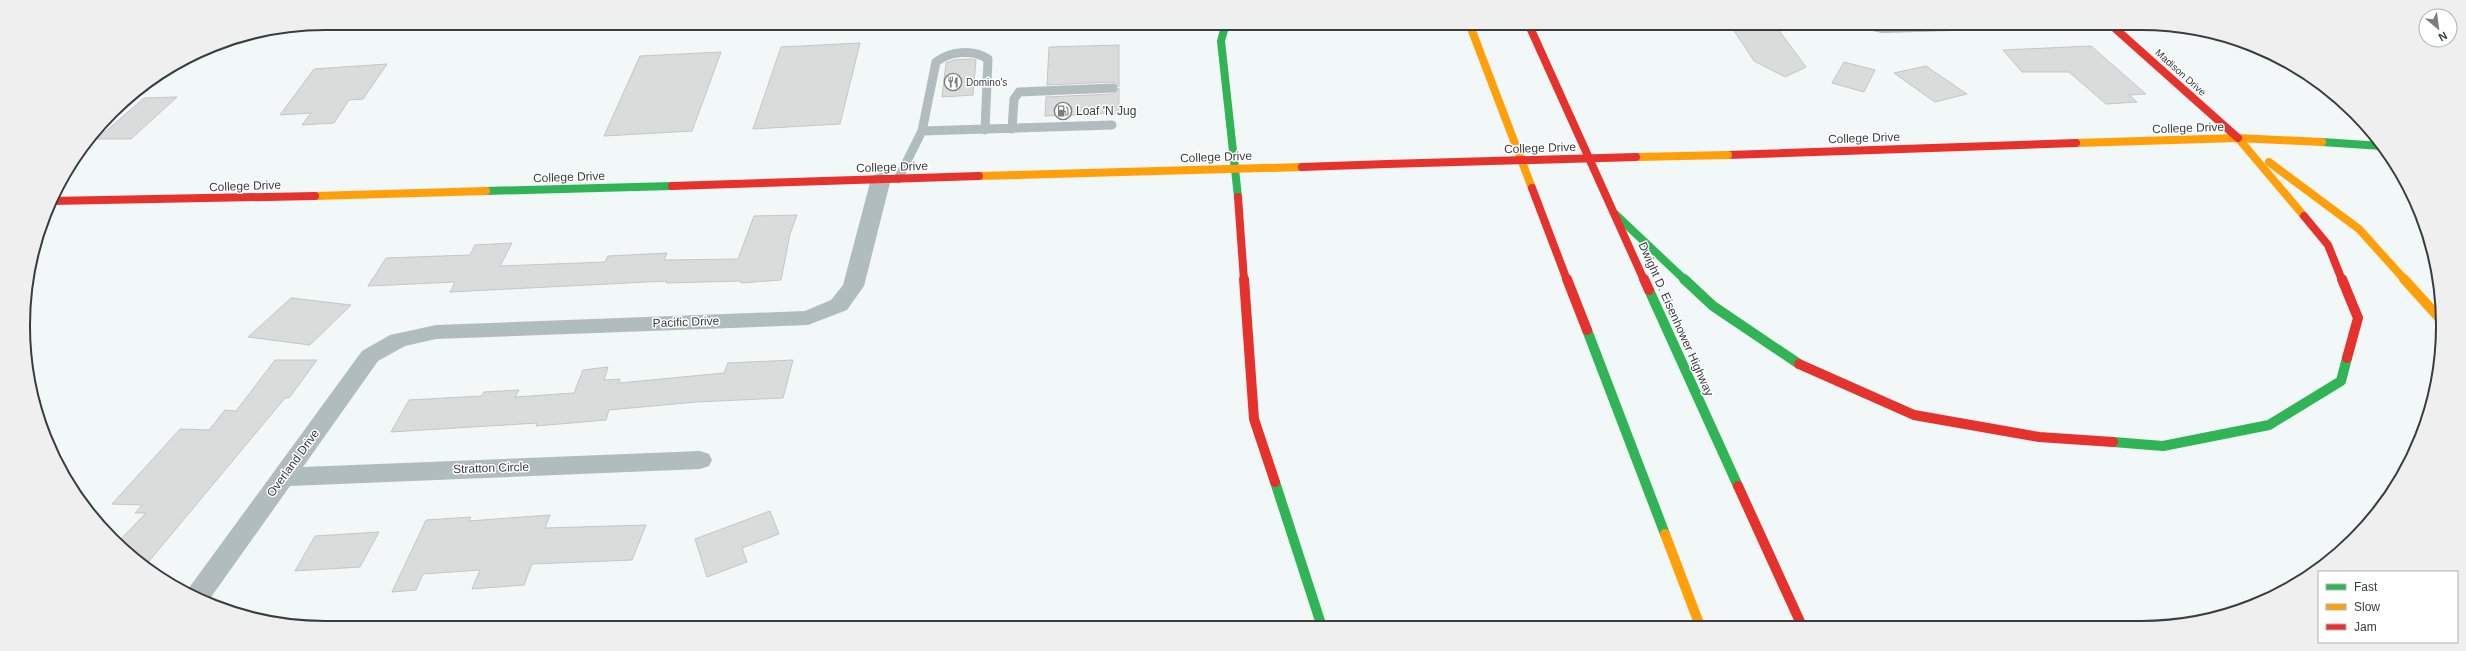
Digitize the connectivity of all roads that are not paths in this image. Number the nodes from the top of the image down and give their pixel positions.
1 (1224, 30) edge
2 (1472, 30) edge
3 (1531, 30) edge
4 (2117, 30) edge
5 (1113, 88) dead end
6 (1112, 125) dead end
7 (1012, 129) junction
8 (985, 130) junction
9 (922, 131) junction
10 (2238, 138) junction
11 (2374, 145) edge
12 (1236, 168) junction
13 (890, 179) junction
14 (57, 201) edge
15 (1615, 214) junction
16 (2435, 314) edge
17 (398, 340) joint
18 (700, 460) dead end
19 (283, 477) junction
20 (199, 593) edge
21 (1320, 621) edge
22 (1698, 621) edge
23 (1800, 621) edge

1 - 12 main road
2 - 22 main road
3 - 15 main road, Dwight D. Eisenhower Highway
4 - 10 main road, Madison Drive
5 - 7 lane
6 - 7 lane
7 - 8 lane
8 - 9 lane
8 - 9 lane
9 - 13 lane
10 - 11 main road, College Drive
10 - 12 main road, College Drive, bridge
10 - 15 main road
10 - 16 main road
12 - 13 main road, College Drive
12 - 21 main road
13 - 14 main road, College Drive
13 - 17 street, Pacific Drive
15 - 23 main road, Dwight D. Eisenhower Highway
17 - 19 street, Overland Drive
18 - 19 street, Stratton Circle
19 - 20 street, Overland Drive

